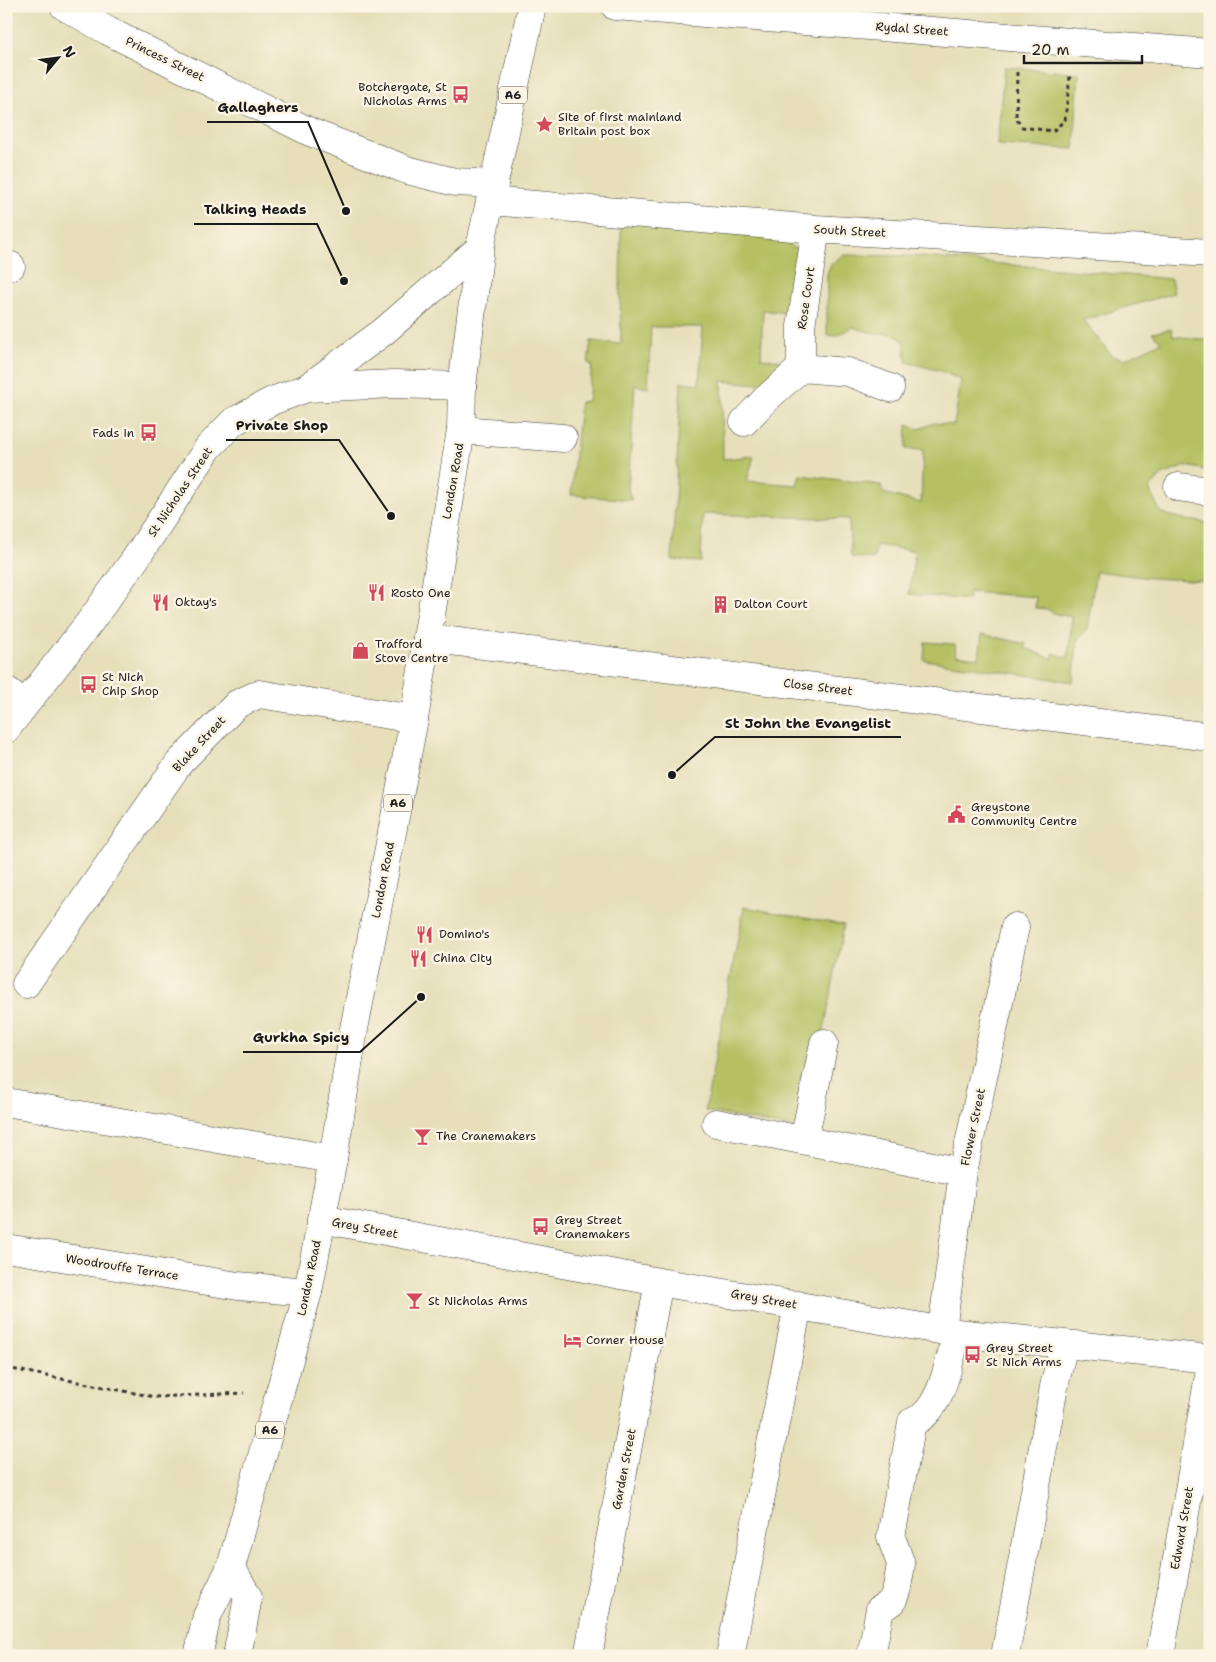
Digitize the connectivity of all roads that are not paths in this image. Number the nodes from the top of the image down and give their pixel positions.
1 (64, 6) edge
2 (532, 6) edge
3 (615, 6) edge
4 (1210, 53) edge
5 (492, 193) junction
6 (816, 229) junction
7 (480, 248) junction
8 (1210, 253) edge
9 (801, 368) junction
10 (462, 386) junction
11 (307, 388) junction
12 (890, 388) dead end
13 (744, 422) dead end
14 (461, 430) junction
15 (563, 438) dead end
16 (1178, 487) dead end
17 (1210, 491) edge
18 (427, 638) junction
19 (16, 697) edge
20 (414, 719) junction
21 (6, 729) edge
22 (1210, 737) edge
23 (1015, 927) dead end
24 (26, 984) dead end
25 (824, 1043) dead end
26 (6, 1102) edge
27 (716, 1123) dead end
28 (804, 1140) junction
29 (333, 1159) junction
30 (963, 1172) junction
31 (321, 1219) junction
32 (6, 1248) edge
33 (660, 1282) junction
34 (308, 1292) junction
35 (798, 1305) junction
36 (950, 1331) junction
37 (1064, 1344) junction
38 (1210, 1358) edge
39 (1210, 1370) edge
40 (231, 1567) junction
41 (198, 1656) edge
42 (237, 1656) edge
43 (588, 1656) edge
44 (730, 1656) edge
45 (871, 1656) edge
46 (1005, 1656) edge
47 (1160, 1656) edge

1 - 5 street, Princess Street
2 - 5 street, A6
3 - 4 street, Rydal Street
5 - 6 street, South Street
5 - 7 street, London Road / A6
6 - 8 street, South Street
6 - 9 street, Rose Court
7 - 10 street, London Road / A6
7 - 11 street
9 - 12 street
9 - 13 street
10 - 11 street, St Nicholas Street
10 - 14 street, London Road / A6
11 - 19 street, St Nicholas Street
14 - 15 street
14 - 18 street, London Road / A6
16 - 17 street
18 - 20 street, London Road / A6
18 - 22 street, Close Street
19 - 21 street, St Nicholas Street
20 - 24 street, Blake Street
20 - 29 street, London Road / A6
23 - 30 street, Flower Street
25 - 28 street
26 - 29 street
27 - 28 street
28 - 30 street
29 - 31 street, London Road / A6
30 - 36 street, Flower Street
31 - 33 street, Grey Street
31 - 34 street, London Road / A6
32 - 34 street, Woodrouffe Terrace
33 - 35 street, Grey Street
33 - 43 street, Garden Street
34 - 40 street, London Road / A6
35 - 36 street, Grey Street
35 - 44 street
36 - 37 street, Grey Street
36 - 45 street, Flower Street
37 - 38 street, Grey Street
37 - 46 street
39 - 47 street, Edward Street
40 - 41 street, London Road / A6
40 - 42 street

